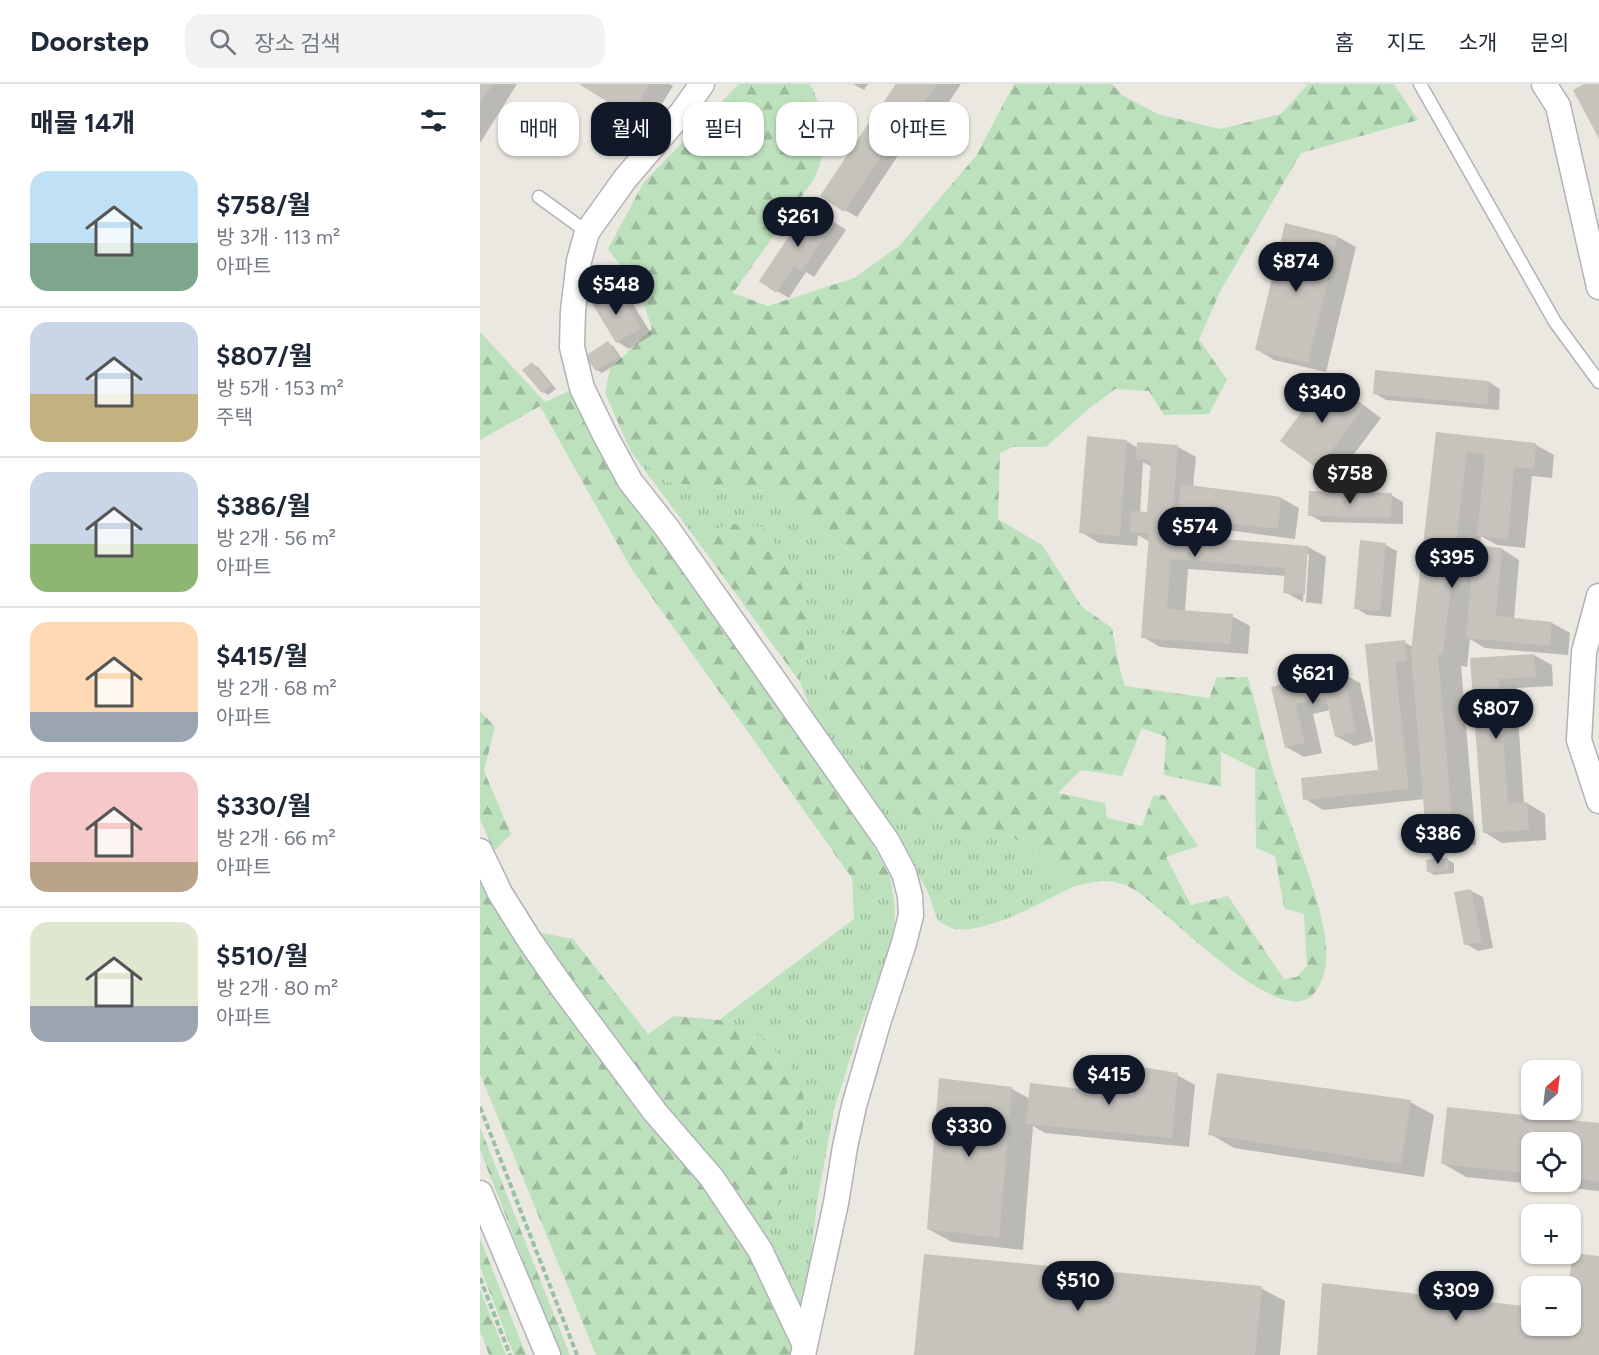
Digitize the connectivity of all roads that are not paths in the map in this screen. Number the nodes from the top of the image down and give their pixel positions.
1 (702, 84) edge
2 (1420, 84) edge
3 (1544, 84) edge
4 (539, 197) dead end
5 (587, 232) junction
6 (1599, 287) edge
7 (1599, 382) edge
8 (1599, 596) edge
9 (1599, 801) edge
10 (480, 851) edge
11 (480, 1193) edge
12 (804, 1350) edge
13 (548, 1355) edge

1 - 5 street
2 - 7 lane
3 - 6 street
4 - 5 lane
5 - 12 street
8 - 9 street
10 - 12 street
11 - 13 street

